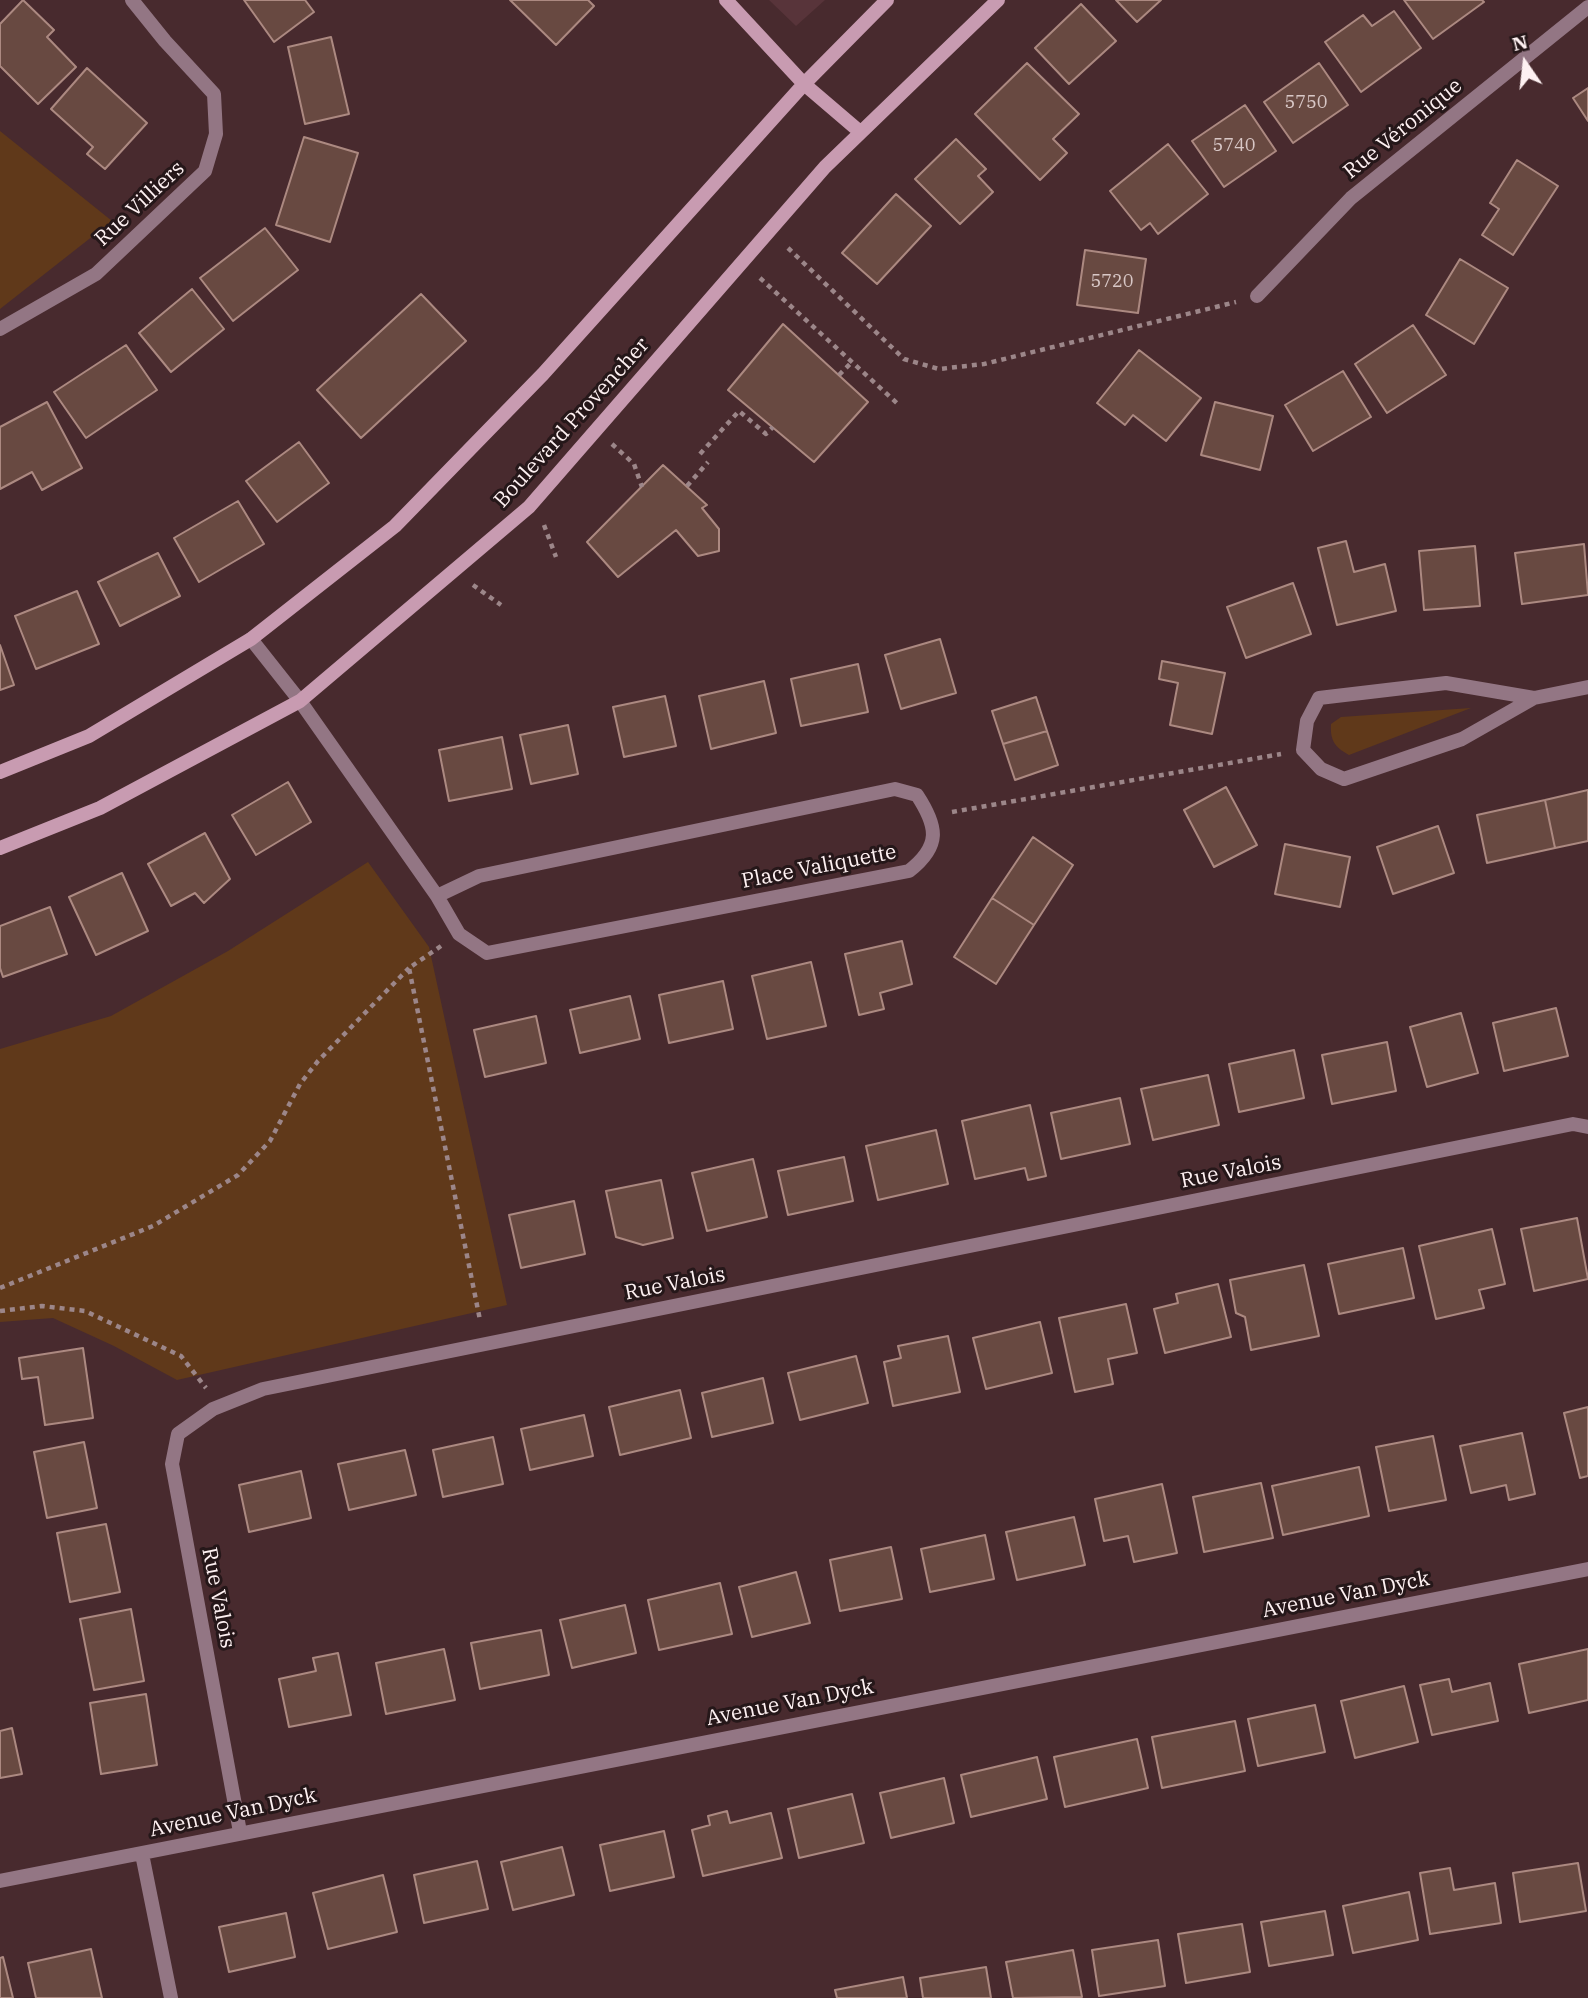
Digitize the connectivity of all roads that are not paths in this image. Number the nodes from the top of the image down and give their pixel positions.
1 (132, 0) edge
2 (726, 0) edge
3 (887, 0) edge
4 (998, 0) edge
5 (1588, 7) edge
6 (804, 83) junction
7 (859, 131) junction
8 (1257, 296) road end
9 (0, 328) edge
10 (251, 639) junction
11 (1588, 687) edge
12 (1534, 698) junction
13 (300, 701) junction
14 (0, 772) edge
15 (0, 848) edge
16 (436, 896) junction
17 (1588, 1127) edge
18 (1588, 1569) edge
19 (240, 1832) junction
20 (142, 1854) junction
21 (0, 1881) edge
22 (171, 1998) edge

1 - 9 street, Rue Villiers
2 - 6 street
3 - 6 street
4 - 7 street, Boulevard Provencher
5 - 8 street, Rue Véronique
6 - 7 street
6 - 10 street
7 - 13 street, Boulevard Provencher
10 - 13 street, Place Valiquette
10 - 14 street
11 - 12 street
12 - 12 street
13 - 15 street, Boulevard Provencher
13 - 16 street, Place Valiquette
16 - 16 street, Place Valiquette
17 - 19 street, Rue Valois
18 - 19 street, Avenue Van Dyck
19 - 20 street, Avenue Van Dyck
20 - 21 street, Avenue Van Dyck
20 - 22 street

